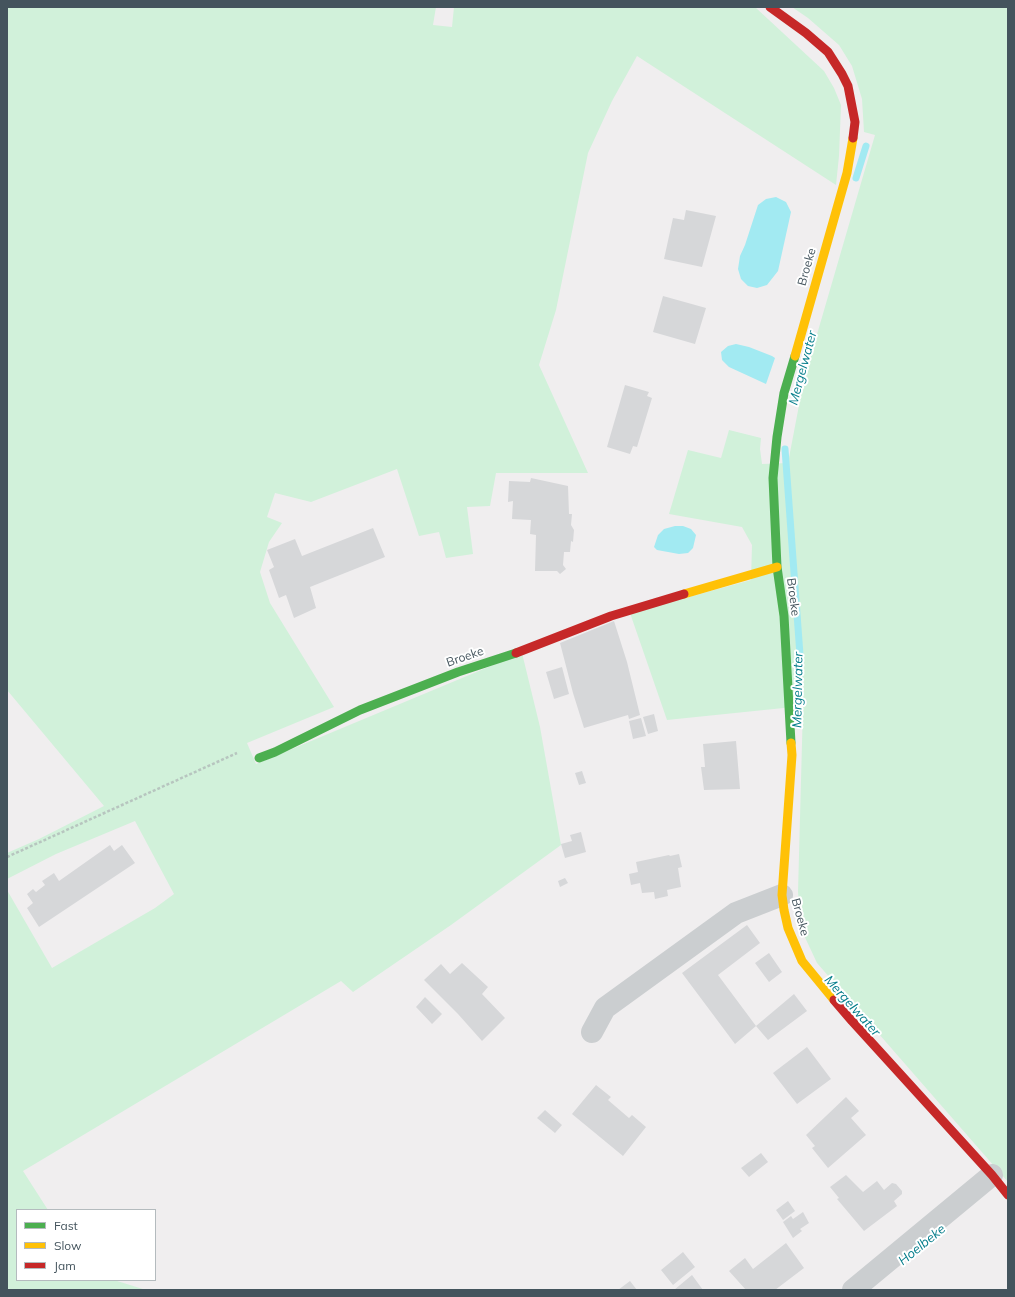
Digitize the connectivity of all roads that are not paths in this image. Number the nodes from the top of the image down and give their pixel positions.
1 (770, 7) edge
2 (777, 567) junction
3 (259, 758) road end
4 (782, 895) junction
5 (592, 1032) dead end
6 (992, 1175) junction
7 (1008, 1195) edge
8 (853, 1290) edge

1 - 2 street, Broeke
2 - 3 street, Broeke
2 - 4 street, Broeke
4 - 5 street
4 - 6 street, Broeke
6 - 7 street, Broeke
6 - 8 street

